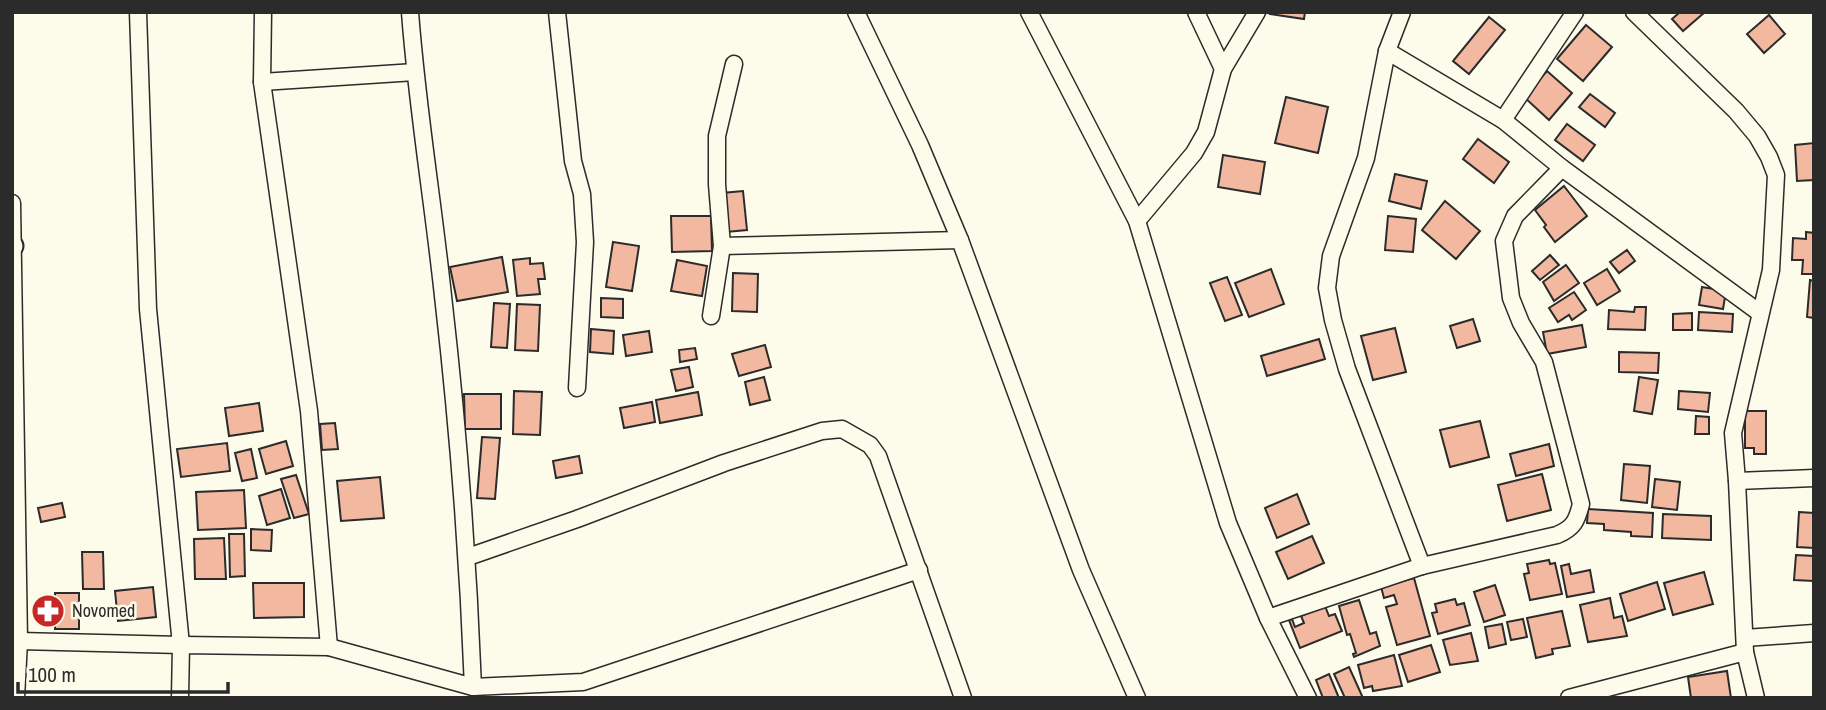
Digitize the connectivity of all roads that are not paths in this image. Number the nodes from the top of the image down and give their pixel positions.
1 (138, 12) edge
2 (263, 12) edge
3 (410, 12) edge
4 (557, 12) edge
5 (856, 12) edge
6 (1029, 12) edge
7 (1196, 12) edge
8 (1257, 12) edge
9 (1402, 12) edge
10 (1576, 12) edge
11 (1634, 12) edge
12 (1387, 51) junction
13 (734, 64) dead end
14 (1223, 69) junction
15 (415, 72) junction
16 (262, 82) junction
17 (1503, 120) junction
18 (1562, 168) junction
19 (12, 202) edge
20 (1137, 221) junction
21 (960, 240) junction
22 (13, 246) edge
23 (722, 246) junction
24 (1760, 313) junction
25 (711, 316) dead end
26 (577, 388) dead end
27 (1814, 478) edge
28 (1737, 481) junction
29 (468, 557) junction
30 (1422, 566) junction
31 (919, 570) junction
32 (1268, 618) junction
33 (1814, 634) edge
34 (19, 641) junction
35 (181, 645) junction
36 (1745, 645) junction
37 (329, 647) junction
38 (474, 687) junction
39 (16, 698) edge
40 (180, 698) edge
41 (963, 698) edge
42 (1138, 698) edge
43 (1308, 698) edge
44 (1569, 698) edge
45 (1756, 698) edge

1 - 35 street
2 - 16 street
3 - 15 street
4 - 26 street
5 - 21 street
6 - 20 street
7 - 14 street
8 - 14 street
9 - 12 street
10 - 17 street
11 - 24 street
12 - 17 street
12 - 30 street
13 - 23 street
14 - 20 street
15 - 16 street
15 - 29 street
16 - 37 street
17 - 18 street
18 - 24 street
18 - 30 street
19 - 22 street
20 - 32 street
21 - 23 street
21 - 42 street
22 - 34 street
23 - 25 street
24 - 28 street
27 - 28 street
28 - 36 street
29 - 31 street
29 - 38 street
30 - 32 street
31 - 38 street
31 - 41 street
32 - 43 street
33 - 36 street
34 - 35 street
34 - 39 street
35 - 37 street
35 - 40 street
36 - 44 street
36 - 45 street
37 - 38 street

